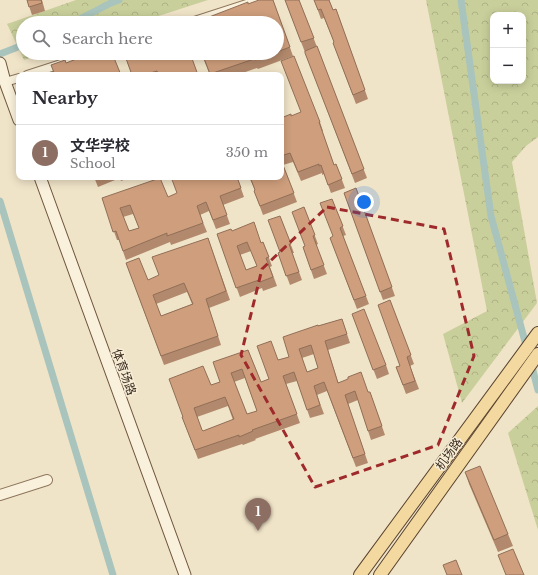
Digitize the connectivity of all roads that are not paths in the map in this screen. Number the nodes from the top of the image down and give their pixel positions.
1 (259, 0) edge
2 (210, 16) edge
3 (73, 60) edge
4 (0, 64) edge
5 (36, 72) edge
6 (16, 79) edge
7 (5, 82) junction
8 (16, 112) edge
9 (41, 180) edge
10 (538, 332) edge
11 (538, 354) edge
12 (47, 480) dead end
13 (0, 495) edge
14 (185, 575) edge
15 (360, 575) edge
16 (380, 575) edge

1 - 2 street
3 - 5 street
4 - 7 main road
6 - 7 street
7 - 8 main road
9 - 14 main road, 体育场路
10 - 15 main road, 机场路
11 - 16 main road, 机场路
12 - 13 street

